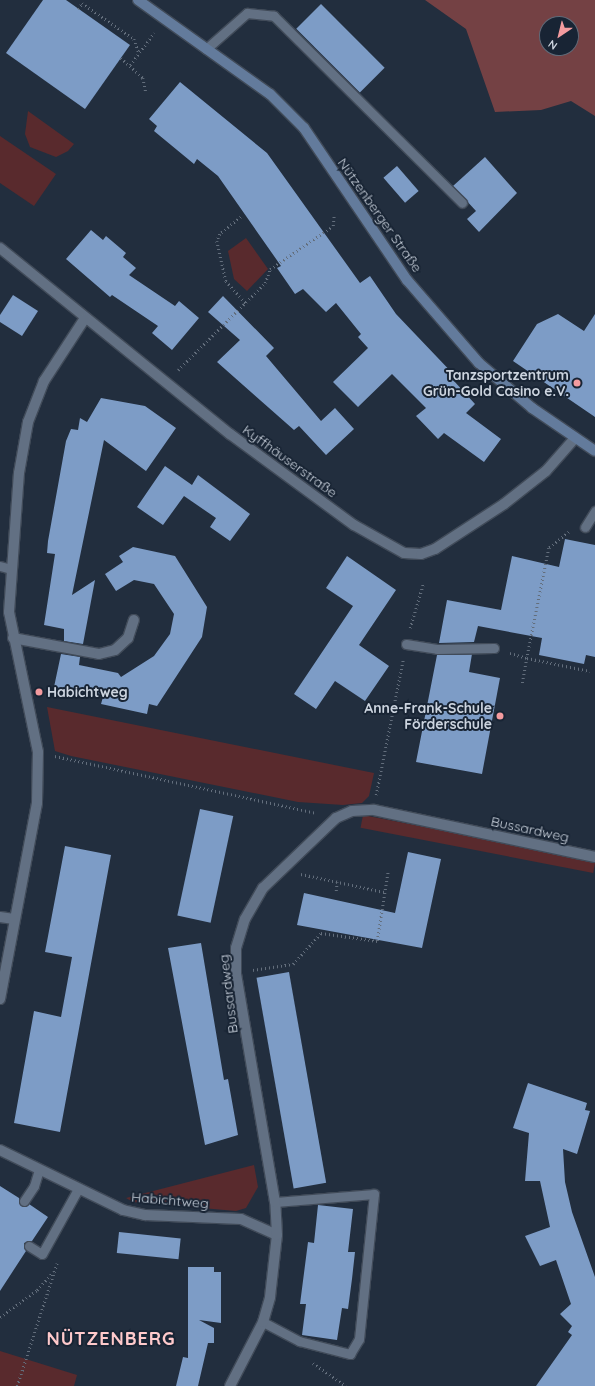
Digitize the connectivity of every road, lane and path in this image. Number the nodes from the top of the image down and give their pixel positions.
1 (138, 0) edge
2 (78, 9) dead end
3 (148, 41) dead end
4 (206, 49) junction
5 (139, 53) junction
6 (121, 58) dead end
7 (130, 65) junction
8 (146, 92) dead end
9 (462, 203) dead end
10 (334, 216) dead end
11 (241, 217) dead end
12 (0, 248) edge
13 (246, 303) junction
14 (85, 318) junction
15 (164, 382) junction
16 (575, 438) junction
17 (595, 451) edge
18 (595, 511) edge
19 (585, 527) joint
20 (0, 566) edge
21 (11, 569) junction
22 (422, 584) dead end
23 (134, 620) dead end
24 (12, 638) junction
25 (406, 644) junction
26 (494, 648) dead end
27 (527, 658) junction
28 (590, 671) dead end
29 (522, 686) dead end
30 (38, 752) junction
31 (374, 810) junction
32 (336, 818) junction
33 (595, 857) edge
34 (289, 864) junction
35 (388, 871) dead end
36 (337, 882) junction
37 (336, 891) dead end
38 (384, 892) junction
39 (0, 917) edge
40 (14, 919) junction
41 (236, 973) junction
42 (0, 999) edge
43 (0, 1150) edge
44 (39, 1170) junction
45 (78, 1189) junction
46 (24, 1201) dead end
47 (275, 1202) junction
48 (277, 1235) junction
49 (29, 1246) dead end
50 (58, 1258) dead end
51 (54, 1270) junction
52 (0, 1317) edge
53 (263, 1322) junction
54 (17, 1386) edge
55 (230, 1386) edge

1 - 4 street, Nützenberger Straße
2 - 5 path
3 - 5 path
4 - 9 lane
4 - 16 street, Nützenberger Straße
5 - 7 path
6 - 7 path
7 - 8 path
10 - 13 path
11 - 13 path
12 - 14 street, Kyffhäuserstraße
13 - 15 path
14 - 15 street, Kyffhäuserstraße
14 - 21 street
15 - 16 street, Kyffhäuserstraße
16 - 17 street, Nützenberger Straße
18 - 19 lane
19 - 27 path
20 - 21 lane
21 - 24 street
22 - 25 path
23 - 24 street
24 - 30 street
25 - 26 lane
25 - 31 path
27 - 28 path
27 - 29 path
30 - 32 path
30 - 40 street
31 - 32 street, Bussardweg
31 - 33 street, Bussardweg
32 - 34 street, Bussardweg
34 - 36 path
34 - 41 street, Bussardweg
35 - 38 path
36 - 37 path
36 - 38 path
38 - 41 path
39 - 40 street
40 - 42 street
41 - 47 street, Bussardweg
43 - 44 street, Habichtweg
44 - 45 street, Habichtweg
44 - 46 lane
45 - 48 street, Habichtweg
45 - 49 lane
47 - 48 street, Bussardweg
47 - 53 lane
48 - 53 street, Bussardweg
50 - 51 path
51 - 52 path
51 - 54 path
53 - 55 street, Bussardweg

